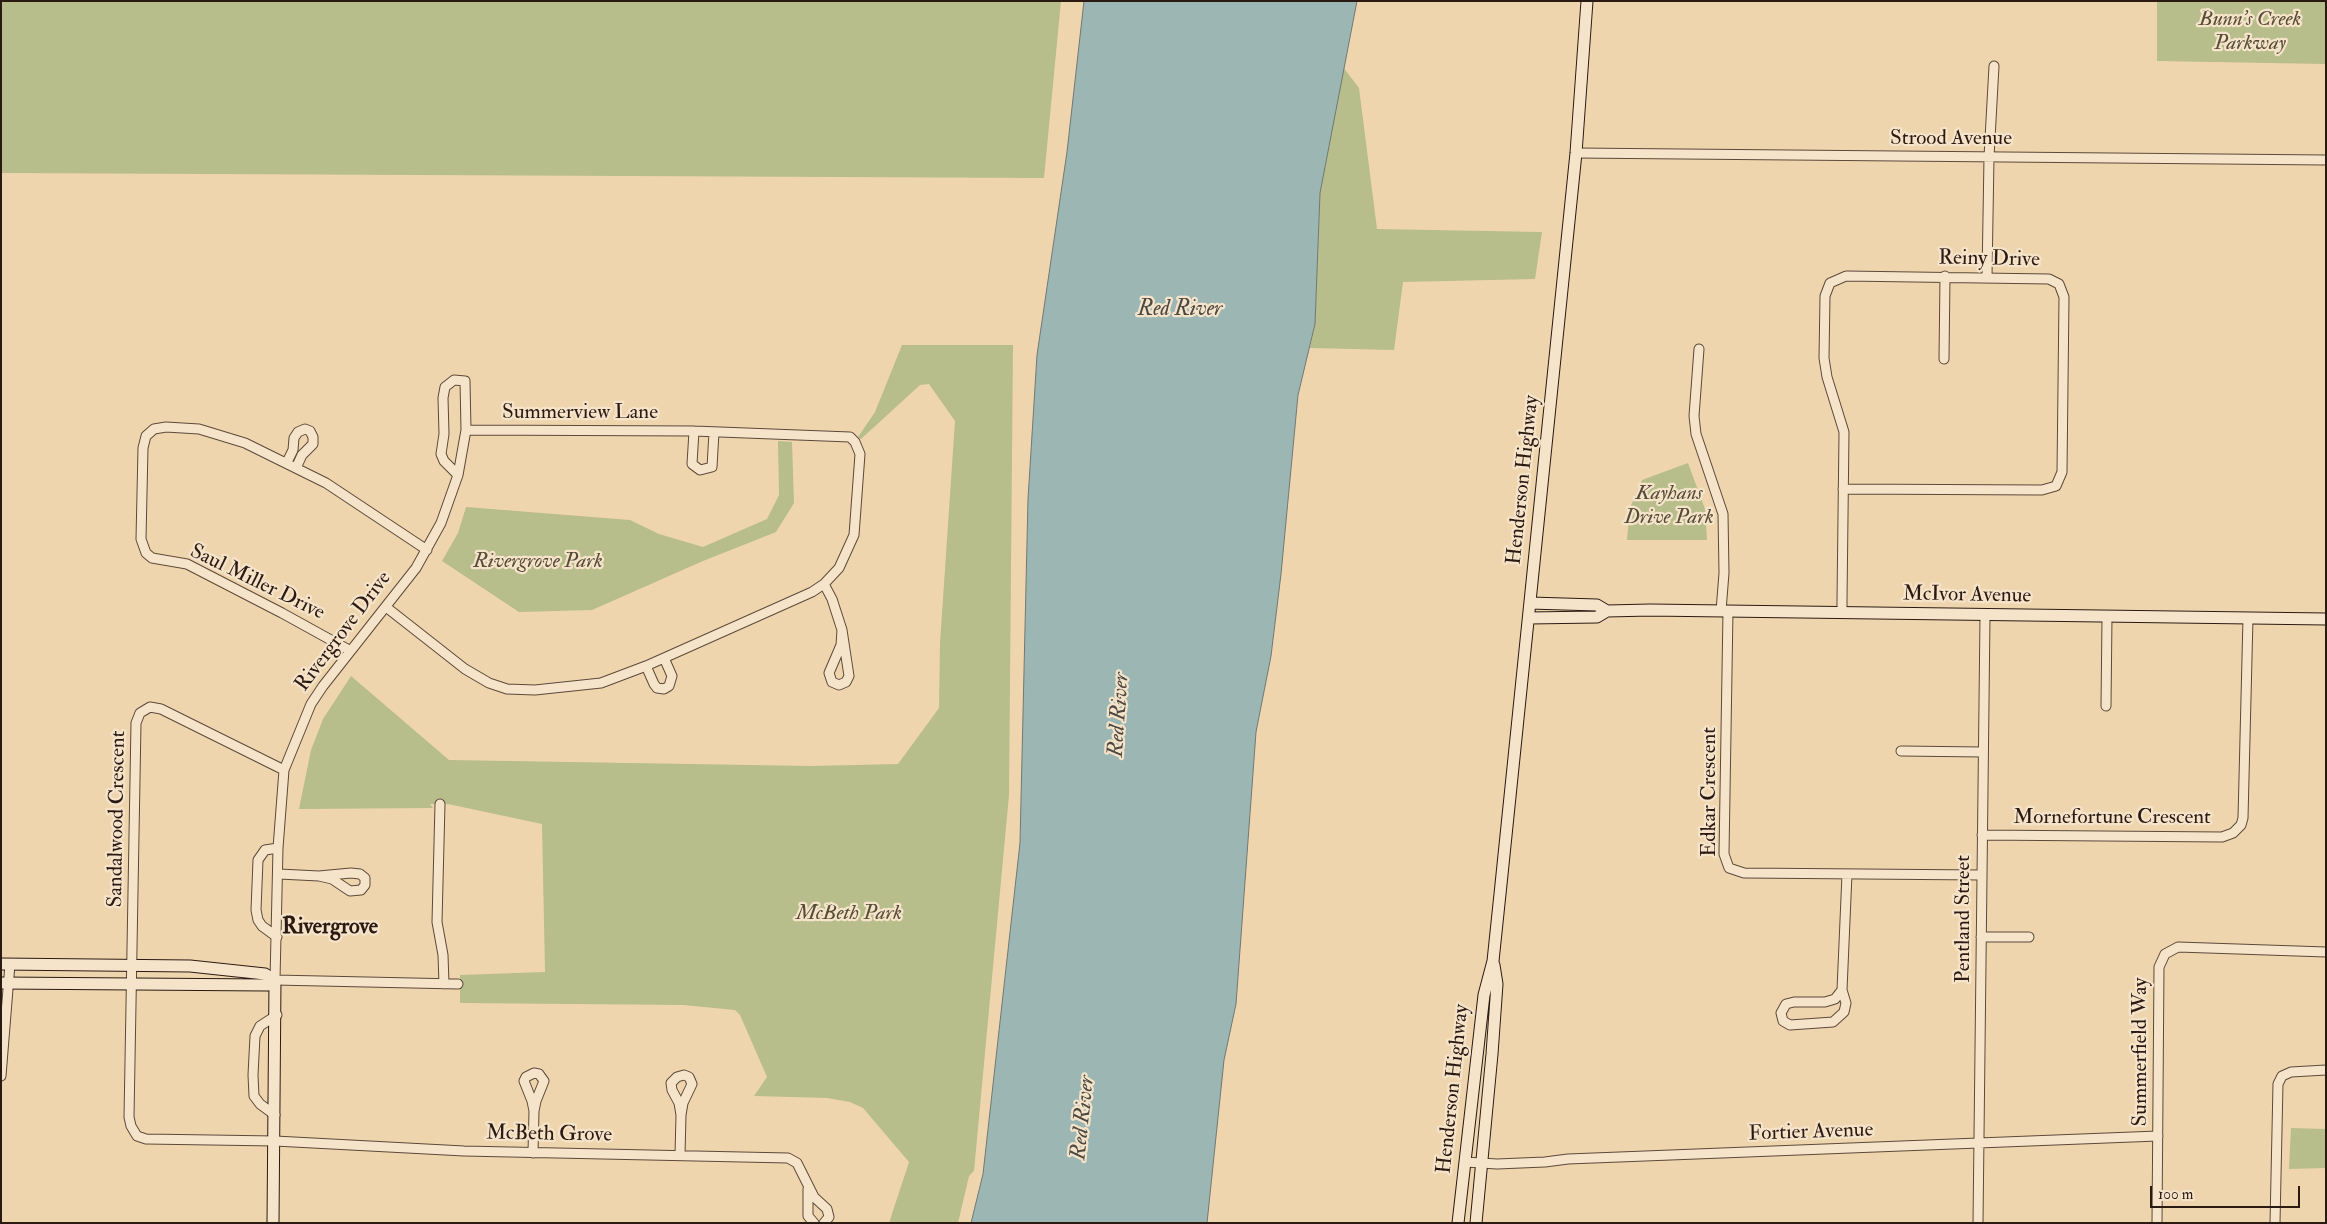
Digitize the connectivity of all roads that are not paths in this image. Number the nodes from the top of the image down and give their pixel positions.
1 (1587, 1) edge
2 (1994, 66) dead end
3 (1576, 153) junction
4 (1989, 157) junction
5 (2326, 160) edge
6 (1945, 276) junction
7 (1987, 277) junction
8 (1699, 349) dead end
9 (1944, 359) dead end
10 (466, 430) junction
11 (694, 431) junction
12 (714, 432) junction
13 (287, 462) junction
14 (296, 468) junction
15 (458, 475) junction
16 (1843, 488) junction
17 (427, 550) junction
18 (824, 584) junction
19 (1530, 603) junction
20 (386, 606) junction
21 (1608, 611) junction
22 (1725, 611) junction
23 (1842, 613) junction
24 (1985, 616) junction
25 (2107, 617) junction
26 (1528, 618) junction
27 (2248, 618) junction
28 (2326, 619) edge
29 (842, 630) junction
30 (350, 650) junction
31 (664, 658) junction
32 (646, 666) junction
33 (2106, 706) dead end
34 (1901, 751) dead end
35 (1983, 752) junction
36 (284, 770) junction
37 (440, 804) dead end
38 (1982, 835) junction
39 (278, 848) junction
40 (279, 874) junction
41 (1847, 874) junction
42 (1981, 875) junction
43 (319, 876) dead end
44 (277, 937) junction
45 (1981, 937) junction
46 (2029, 937) dead end
47 (2326, 952) edge
48 (1493, 961) junction
49 (6, 964) edge
50 (132, 965) junction
51 (276, 980) junction
52 (5, 983) edge
53 (133, 984) junction
54 (444, 984) junction
55 (458, 984) dead end
56 (1842, 990) junction
57 (277, 1015) junction
58 (2326, 1070) edge
59 (1, 1076) edge
60 (534, 1111) dead end
61 (275, 1115) junction
62 (681, 1115) dead end
63 (2158, 1136) junction
64 (275, 1141) junction
65 (1979, 1144) junction
66 (533, 1153) junction
67 (680, 1155) junction
68 (1465, 1162) junction
69 (1482, 1164) junction
70 (807, 1184) junction
71 (273, 1223) edge
72 (814, 1223) edge
73 (824, 1223) edge
74 (1458, 1223) edge
75 (1476, 1223) edge
76 (1978, 1223) edge
77 (2157, 1223) edge
78 (2276, 1223) edge

1 - 3 street, Henderson Highway
2 - 4 street
3 - 4 street, Strood Avenue
3 - 19 street, Henderson Highway
4 - 5 street, Strood Avenue
4 - 7 street
6 - 7 street, Reiny Drive
6 - 9 street
6 - 16 street, Reiny Drive
7 - 16 street, Reiny Drive
8 - 22 street, Edkar Crescent
10 - 11 street, Summerview Lane
10 - 15 street, Rivergrove Drive
10 - 15 street, Rivergrove Drive
11 - 12 street, Summerview Lane
11 - 12 street
12 - 18 street, Summerview Lane
13 - 14 street, Saul Miller Drive
13 - 14 street
13 - 30 street, Saul Miller Drive
14 - 17 street, Saul Miller Drive
15 - 17 street, Rivergrove Drive
16 - 23 street, Reiny Drive
17 - 20 street, Rivergrove Drive
18 - 29 street
18 - 31 street, Summerview Lane
19 - 21 street, McIvor Avenue
19 - 26 street, Henderson Highway
20 - 30 street, Rivergrove Drive
20 - 32 street, Summerview Lane
21 - 22 street, McIvor Avenue
21 - 26 street, McIvor Avenue
22 - 23 street, McIvor Avenue
22 - 41 street, Edkar Crescent
23 - 24 street, McIvor Avenue
24 - 25 street, McIvor Avenue
24 - 35 street, Pentland Street
25 - 27 street, McIvor Avenue
25 - 33 street
26 - 48 street, Henderson Highway
27 - 28 street, McIvor Avenue
27 - 38 street, Mornefortune Crescent
29 - 29 street
30 - 36 street, Rivergrove Drive
31 - 32 street, Summerview Lane
31 - 32 street
34 - 35 street
35 - 38 street, Pentland Street
36 - 39 street, Rivergrove Drive
36 - 50 street, Sandalwood Crescent
37 - 54 street
38 - 42 street, Pentland Street
39 - 40 street, Rivergrove Drive
39 - 44 street
40 - 43 street
40 - 44 street, Rivergrove Drive
41 - 42 street, Edkar Crescent
41 - 56 street
42 - 45 street, Pentland Street
44 - 51 street, Rivergrove Drive
45 - 46 street
45 - 65 street, Pentland Street
47 - 63 street, Summerfield Way
48 - 68 street, Henderson Highway
48 - 69 street, Henderson Highway
49 - 50 street
49 - 52 street
50 - 51 street
50 - 53 street
51 - 53 street
51 - 54 street
51 - 57 street, Rivergrove Drive
52 - 53 street
52 - 59 street
53 - 64 street, McBeth Grove
54 - 55 street
56 - 56 street
57 - 61 street, Rivergrove Drive
57 - 61 street
58 - 78 street
60 - 66 street
61 - 64 street, Rivergrove Drive
62 - 67 street
63 - 65 street, Fortier Avenue
63 - 77 street, Summerfield Way
64 - 66 street, McBeth Grove
64 - 71 street, Rivergrove Drive
65 - 69 street, Fortier Avenue
65 - 76 street, Pentland Street
66 - 67 street, McBeth Grove
67 - 70 street, McBeth Grove
68 - 69 street, Fortier Avenue
68 - 74 street, Henderson Highway
69 - 75 street, Henderson Highway
70 - 72 street, McBeth Grove
70 - 73 street, McBeth Grove

